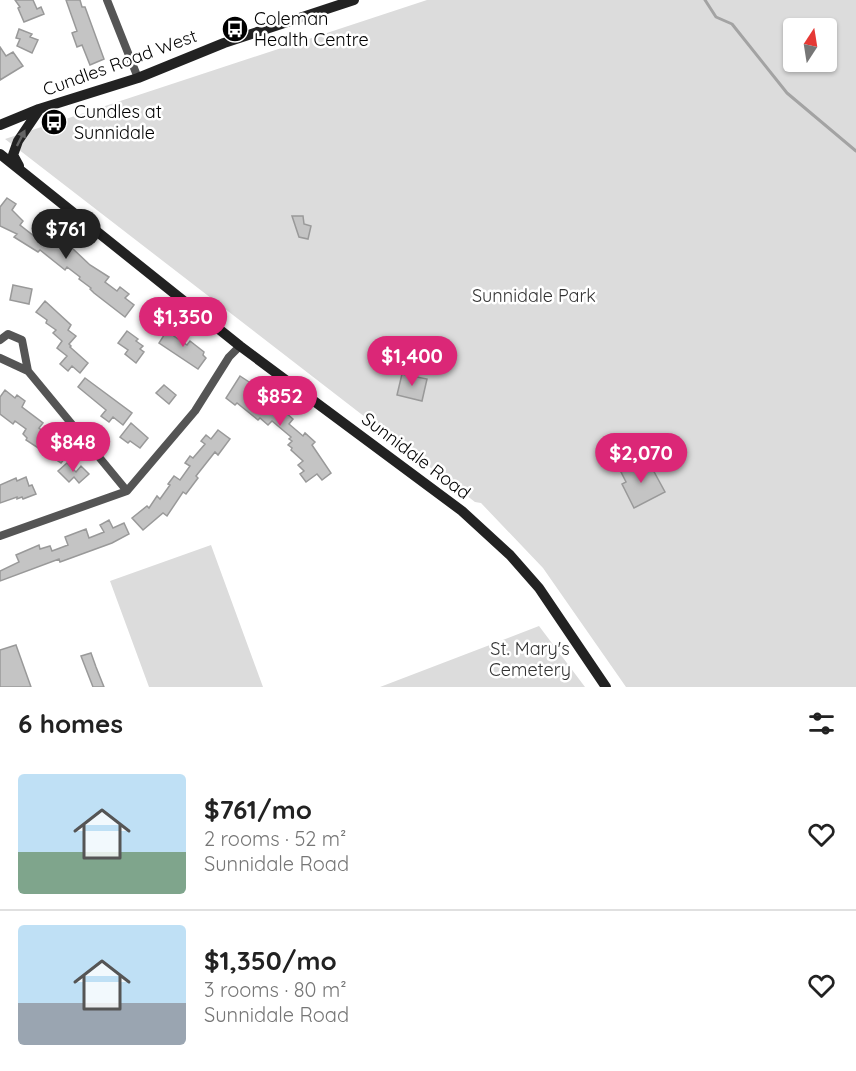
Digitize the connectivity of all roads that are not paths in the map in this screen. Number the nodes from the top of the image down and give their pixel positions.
1 (107, 0) edge
2 (354, 0) edge
3 (138, 78) junction
4 (39, 110) junction
5 (0, 125) edge
6 (0, 154) edge
7 (21, 169) junction
8 (0, 340) edge
9 (240, 346) junction
10 (0, 358) edge
11 (28, 371) junction
12 (127, 490) junction
13 (0, 536) edge
14 (606, 687) edge

1 - 3 street
2 - 3 main road, Cundles Road West
3 - 4 main road, Cundles Road West
4 - 5 main road, Cundles Road West
7 -> 4 main road
6 - 7 main road, Sunnidale Road
7 - 9 main road, Sunnidale Road
8 - 11 street
9 - 12 street
9 - 14 main road, Sunnidale Road
10 - 11 street
11 - 12 street
12 - 13 street

